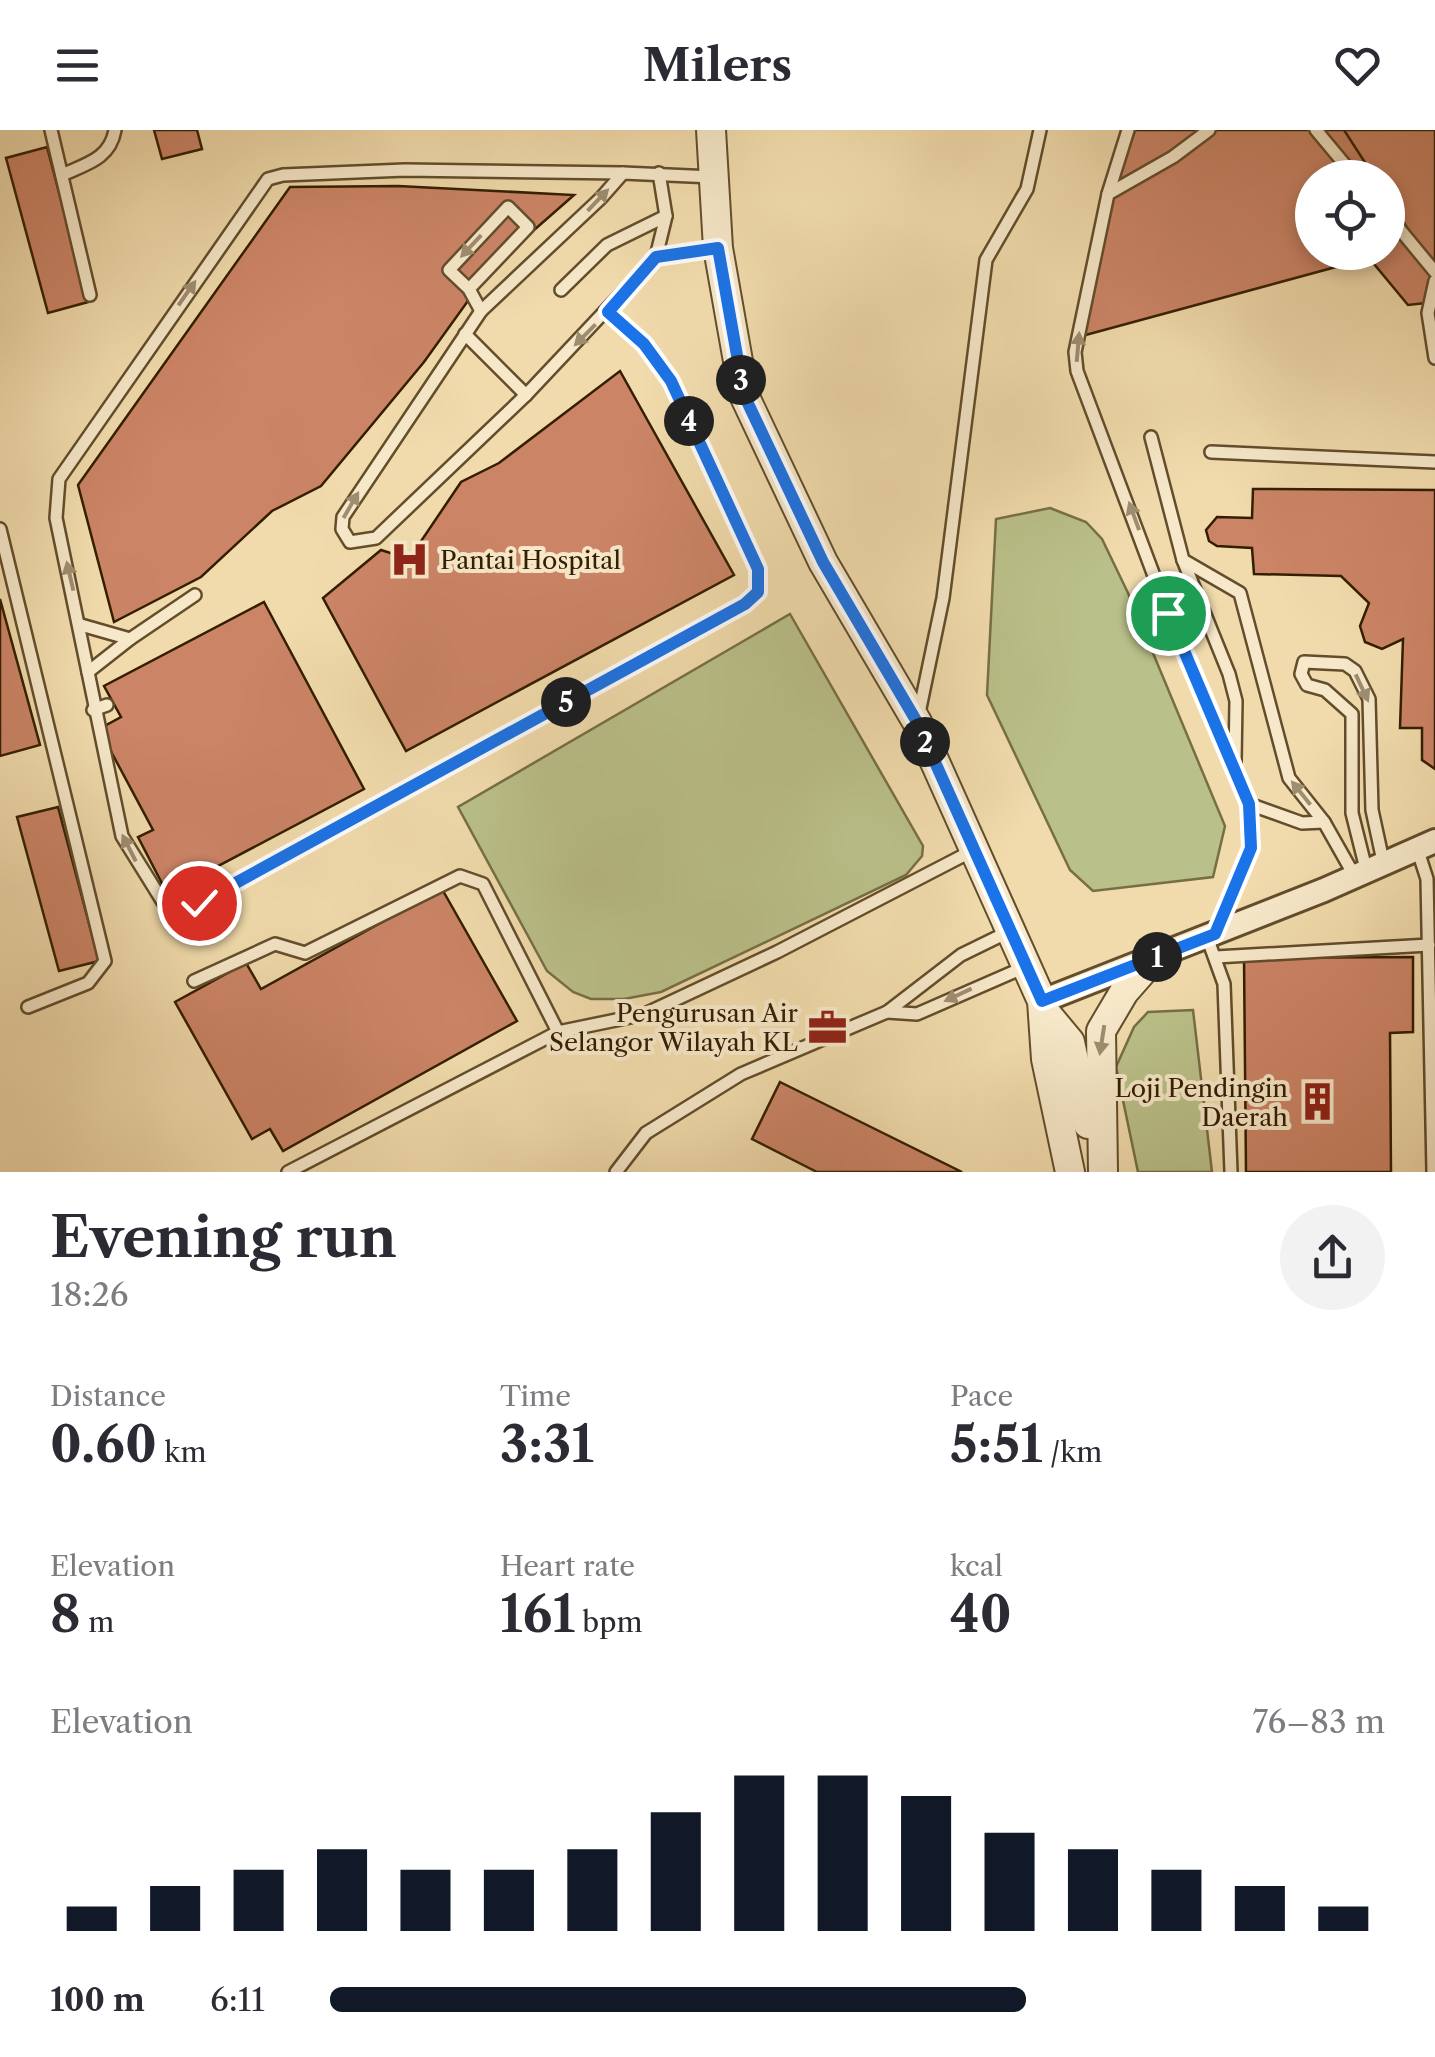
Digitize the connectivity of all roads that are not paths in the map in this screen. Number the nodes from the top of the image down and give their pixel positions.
1 (51, 130) edge
2 (115, 130) edge
3 (712, 130) edge
4 (1040, 130) edge
5 (1128, 130) edge
6 (1209, 130) edge
7 (1316, 130) edge
8 (1341, 160) edge
9 (622, 172) junction
10 (659, 174) junction
11 (62, 175) junction
12 (713, 177) junction
13 (1108, 194) junction
14 (666, 216) junction
15 (1405, 236) edge
16 (718, 248) junction
17 (656, 257) junction
18 (1435, 272) edge
19 (1435, 281) edge
20 (469, 289) junction
21 (562, 290) dead end
22 (90, 294) dead end
23 (481, 311) junction
24 (608, 312) junction
25 (464, 334) junction
26 (1435, 358) edge
27 (526, 395) junction
28 (1151, 437) dead end
29 (1211, 452) dead end
30 (1435, 462) edge
31 (0, 529) edge
32 (1182, 560) junction
33 (195, 595) dead end
34 (81, 625) junction
35 (130, 639) junction
36 (88, 672) junction
37 (108, 705) dead end
38 (94, 710) junction
39 (917, 722) junction
40 (1235, 771) junction
41 (1249, 804) junction
42 (1324, 822) junction
43 (1426, 844) edge
44 (972, 851) junction
45 (1368, 868) junction
46 (1012, 931) junction
47 (1213, 943) junction
48 (1429, 945) junction
49 (1153, 959) junction
50 (1027, 966) junction
51 (194, 981) dead end
52 (1043, 1006) junction
53 (28, 1007) dead end
54 (887, 1012) junction
55 (558, 1032) junction
56 (1433, 1058) edge
57 (288, 1172) edge
58 (616, 1172) edge
59 (1070, 1172) edge
60 (1101, 1172) edge
61 (1231, 1172) edge
62 (1433, 1172) edge

1 - 11 lane
2 - 11 lane
3 - 12 street
4 - 39 lane
5 - 13 lane
6 - 13 lane
7 - 8 lane
9 - 10 lane
23 -> 9 lane
34 -> 9 lane
10 - 12 lane
10 - 14 lane
11 - 22 lane
12 - 16 street
40 -> 13 lane
14 - 17 lane
14 - 21 lane
15 - 18 lane
16 - 17 lane
16 - 39 street
17 - 24 lane
19 - 26 lane
20 -> 20 lane
20 - 23 lane
23 - 25 lane
24 -> 27 lane
24 -> 38 lane
25 - 27 lane
27 -> 25 lane
28 - 32 lane
29 - 30 lane
31 - 53 lane
32 - 40 lane
42 -> 32 lane
33 - 35 lane
34 - 35 lane
34 - 36 lane
35 - 36 lane
36 - 38 lane
37 - 38 lane
39 - 44 street
40 - 41 lane
41 - 42 lane
41 - 47 lane
42 - 45 lane
43 - 45 street
43 - 48 lane
44 - 46 street
44 - 55 lane
45 -> 45 lane
45 - 47 street
46 - 50 street
46 - 54 lane
47 - 48 lane
47 - 49 street
47 - 61 lane
48 - 56 lane
49 - 52 street
49 -> 60 street
50 - 52 street
50 -> 54 lane
51 - 55 lane
52 - 59 street
52 - 60 street
54 - 58 lane
55 - 57 lane
56 - 62 lane

